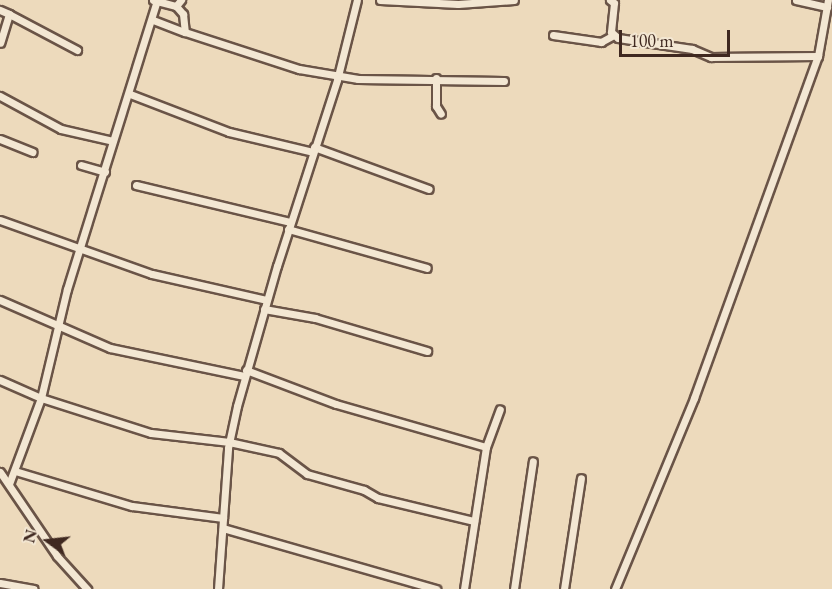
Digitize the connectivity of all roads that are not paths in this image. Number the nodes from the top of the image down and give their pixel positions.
1 (181, 0) edge
2 (357, 0) edge
3 (380, 0) edge
4 (514, 0) edge
5 (610, 0) edge
6 (796, 0) edge
7 (155, 2) edge
8 (827, 4) edge
9 (176, 6) junction
10 (0, 10) edge
11 (9, 14) junction
12 (153, 20) junction
13 (185, 32) junction
14 (553, 34) dead end
15 (612, 36) junction
16 (0, 43) edge
17 (77, 50) dead end
18 (818, 56) junction
19 (338, 76) junction
20 (436, 78) junction
21 (504, 81) dead end
22 (130, 94) junction
23 (0, 96) edge
24 (441, 114) dead end
25 (0, 139) edge
26 (113, 141) junction
27 (314, 150) junction
28 (32, 152) dead end
29 (81, 165) dead end
30 (105, 172) junction
31 (136, 185) dead end
32 (429, 189) dead end
33 (0, 220) edge
34 (289, 225) junction
35 (79, 249) junction
36 (427, 268) dead end
37 (0, 300) edge
38 (266, 300) junction
39 (264, 309) junction
40 (57, 322) junction
41 (427, 351) dead end
42 (245, 373) junction
43 (0, 380) edge
44 (41, 398) junction
45 (500, 409) dead end
46 (229, 442) junction
47 (486, 447) junction
48 (533, 461) dead end
49 (15, 471) junction
50 (0, 472) edge
51 (581, 478) dead end
52 (9, 484) junction
53 (223, 518) junction
54 (474, 521) junction
55 (222, 528) junction
56 (0, 583) edge
57 (33, 589) edge
58 (87, 589) edge
59 (218, 589) edge
60 (436, 589) edge
61 (464, 589) edge
62 (514, 589) edge
63 (564, 589) edge
64 (615, 589) edge

1 - 9 street
2 - 19 street
3 - 4 street
5 - 15 street
6 - 8 street
7 - 9 street
7 - 12 street
8 - 18 street
9 - 13 street
10 - 11 street
11 - 16 street
11 - 17 street
12 - 13 street
12 - 22 street
13 - 19 street
14 - 15 street
15 - 18 street
18 - 64 street
19 - 20 street
19 - 27 street
20 - 21 street
20 - 24 street
22 - 26 street
22 - 27 street
23 - 26 street
25 - 28 street
26 - 30 street
27 - 32 street
27 - 34 street
29 - 30 street
30 - 35 street
31 - 34 street
33 - 35 street
34 - 36 street
34 - 38 street
35 - 38 street
35 - 40 street
37 - 40 street
38 - 39 street
39 - 41 street
39 - 42 street
40 - 42 street
40 - 44 street
42 - 46 street
42 - 47 street
43 - 44 street
44 - 46 street
44 - 49 street
45 - 47 street
46 - 53 street
46 - 54 street
47 - 54 street
48 - 62 street
49 - 52 street
49 - 53 street
50 - 52 street
51 - 63 street
52 - 58 street
53 - 55 street
54 - 61 street
55 - 59 street
55 - 60 street
56 - 57 street

